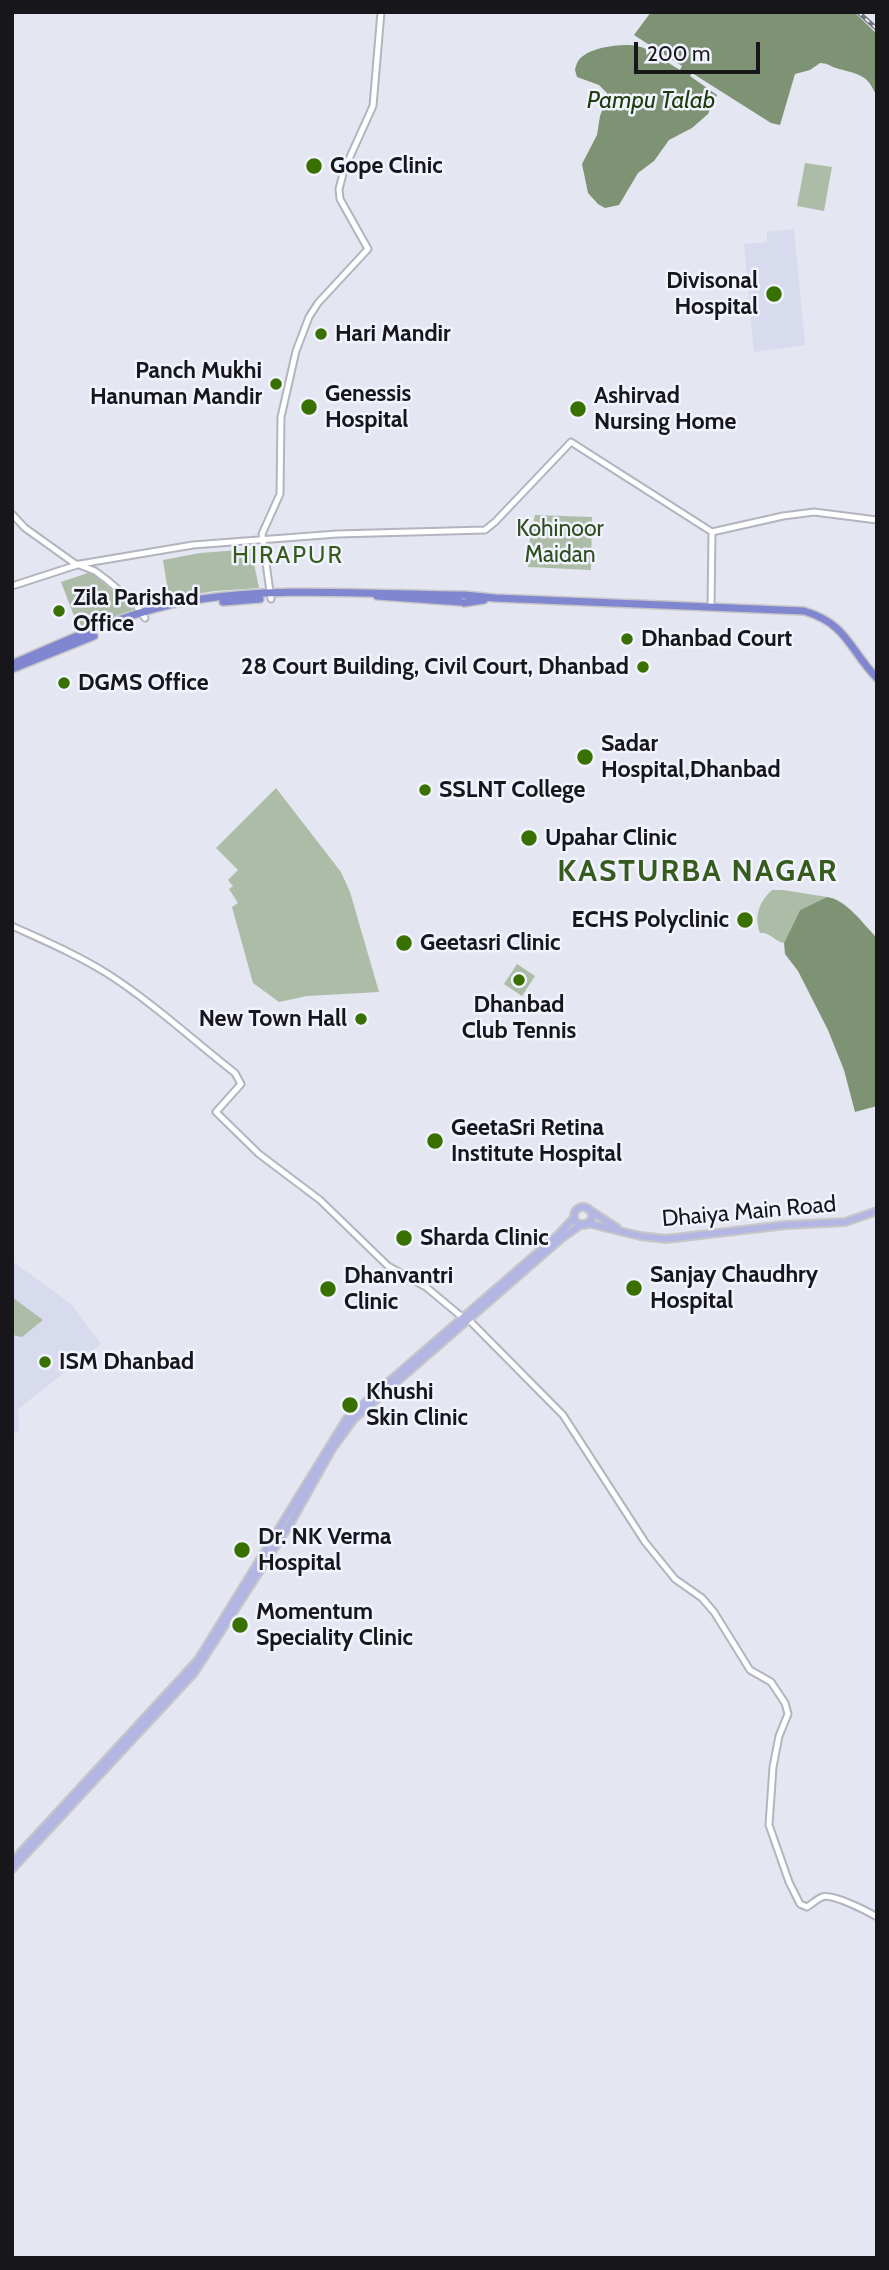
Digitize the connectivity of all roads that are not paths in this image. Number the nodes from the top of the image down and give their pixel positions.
1 (381, 12) edge
2 (12, 514) edge
3 (877, 520) edge
4 (712, 532) junction
5 (261, 539) junction
6 (80, 564) junction
7 (12, 586) edge
8 (271, 596) junction
9 (710, 607) junction
10 (144, 615) junction
11 (14, 664) edge
12 (877, 678) edge
13 (12, 926) edge
14 (587, 1208) junction
15 (877, 1211) edge
16 (574, 1217) junction
17 (585, 1224) junction
18 (623, 1231) junction
19 (465, 1318) junction
20 (74, 1798) junction
21 (12, 1862) edge
22 (12, 1869) edge
23 (877, 1917) edge

1 - 5 street
2 - 6 street
3 - 4 street
4 - 5 street
4 - 9 street
5 - 6 street
5 - 8 street
6 - 7 street
6 - 10 street
8 - 9 highway
8 - 10 highway
9 - 12 highway
10 - 11 highway
13 - 19 street
14 - 16 main road
14 - 17 main road
14 - 18 main road
15 - 18 main road, Dhaiya Main Road
16 - 17 main road
16 - 19 main road
17 - 18 main road, Dhaiya Main Road
17 - 19 main road
19 - 20 main road
19 - 23 street
20 - 21 main road
20 - 22 main road

